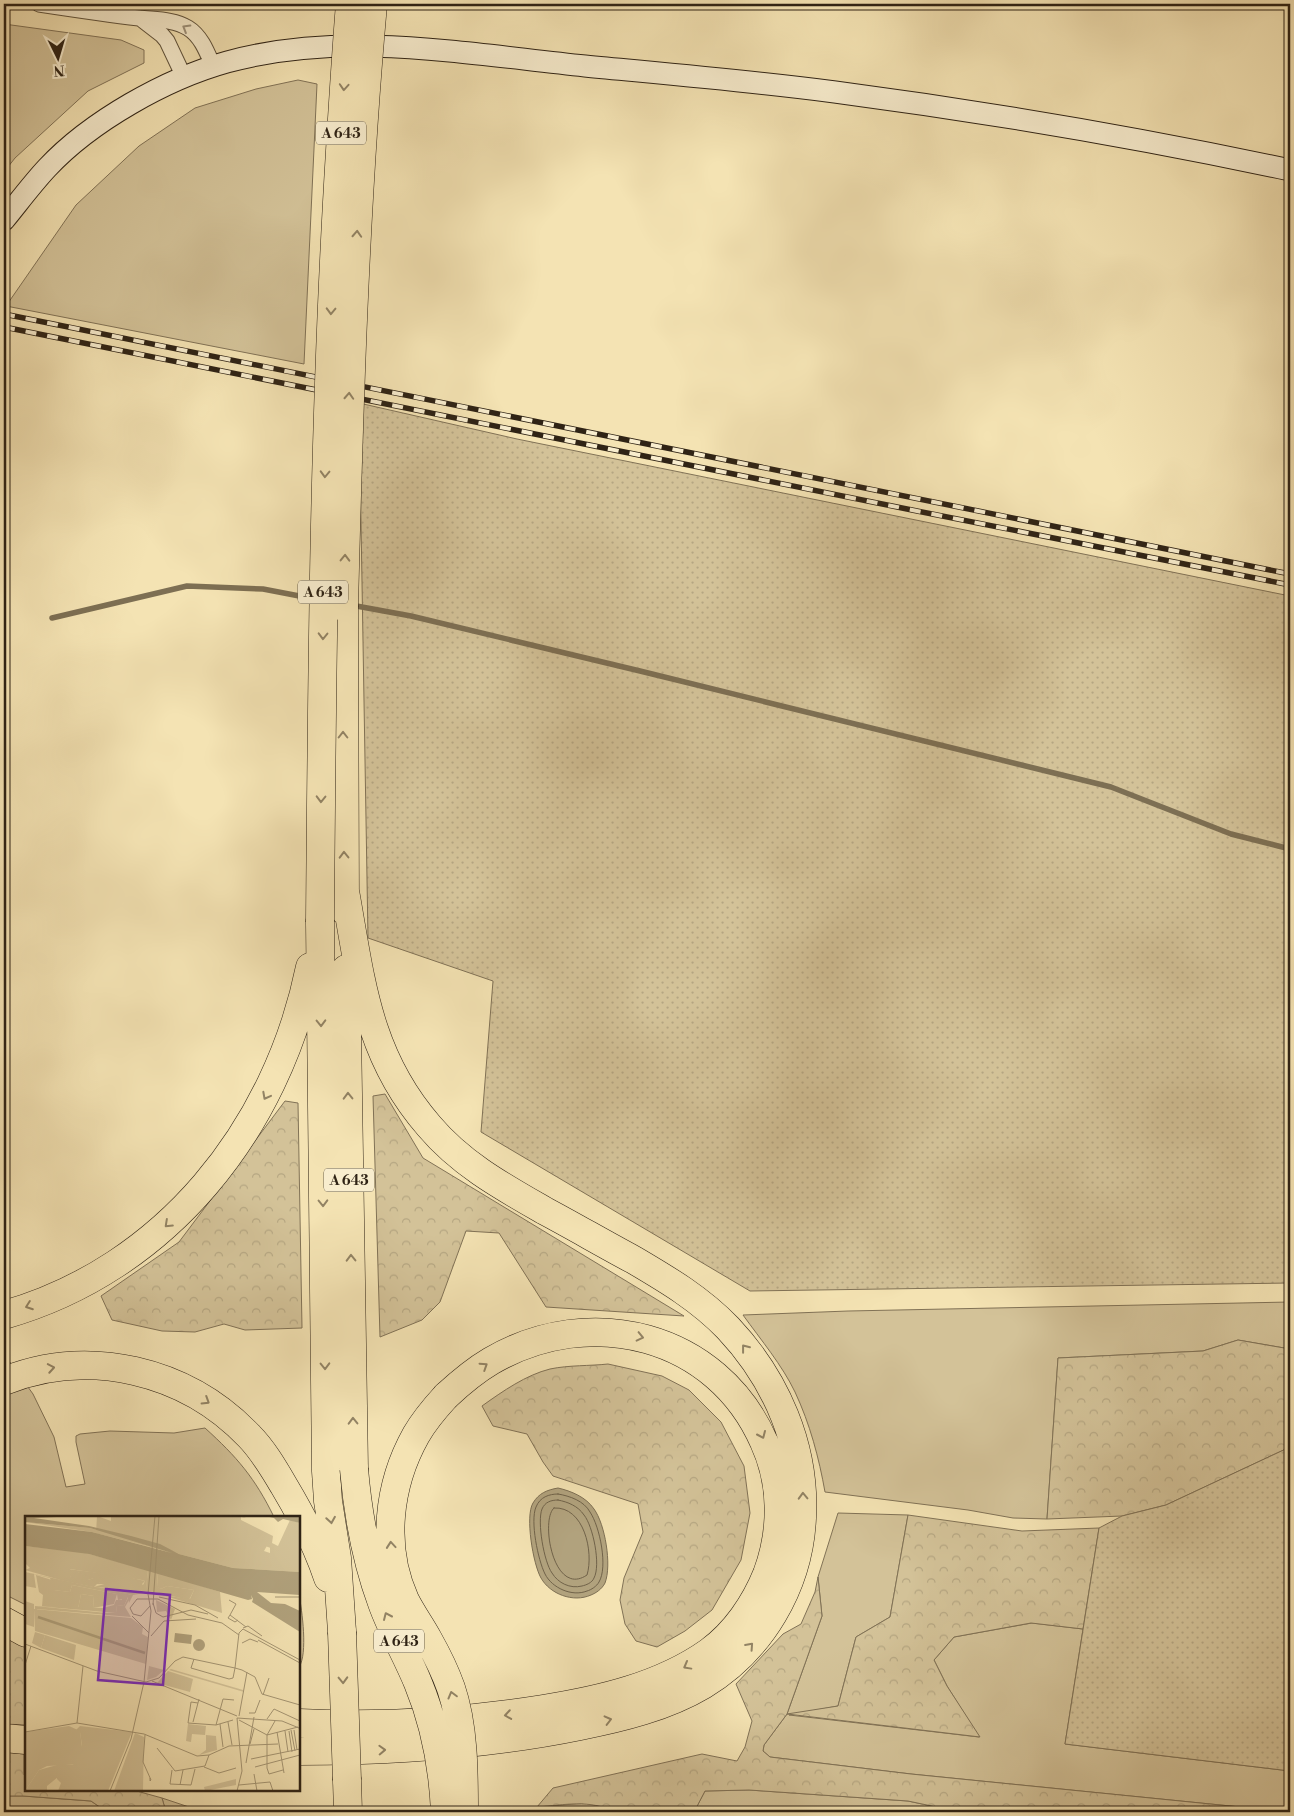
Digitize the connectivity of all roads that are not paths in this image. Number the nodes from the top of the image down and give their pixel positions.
1 (39, 4) edge
2 (350, 4) edge
3 (373, 4) edge
4 (140, 18) junction
5 (213, 66) junction
6 (184, 77) junction
7 (1290, 170) edge
8 (4, 220) edge
9 (345, 891) junction
10 (320, 922) junction
11 (4, 1315) edge
12 (4, 1381) edge
13 (4, 1621) edge
14 (25, 1632) edge
15 (342, 1632) junction
16 (559, 1718) junction
17 (300, 1723) edge
18 (4, 1738) edge
19 (25, 1740) edge
20 (300, 1751) edge
21 (348, 1812) edge
22 (445, 1812) edge
23 (464, 1812) edge

1 - 4 street
2 -> 10 highway, A 643, bridge
9 -> 3 highway, A 643, bridge
5 -> 4 street
4 - 6 street
5 - 6 main road
5 - 7 main road
6 - 8 main road
16 -> 9 highway
22 -> 9 highway, A 643, bridge
10 -> 11 highway
10 -> 15 highway, A 643
12 -> 15 highway
13 - 14 highway
15 -> 21 highway, A 643, bridge
16 -> 17 highway
20 -> 16 highway
23 -> 16 highway, bridge
18 - 19 highway

